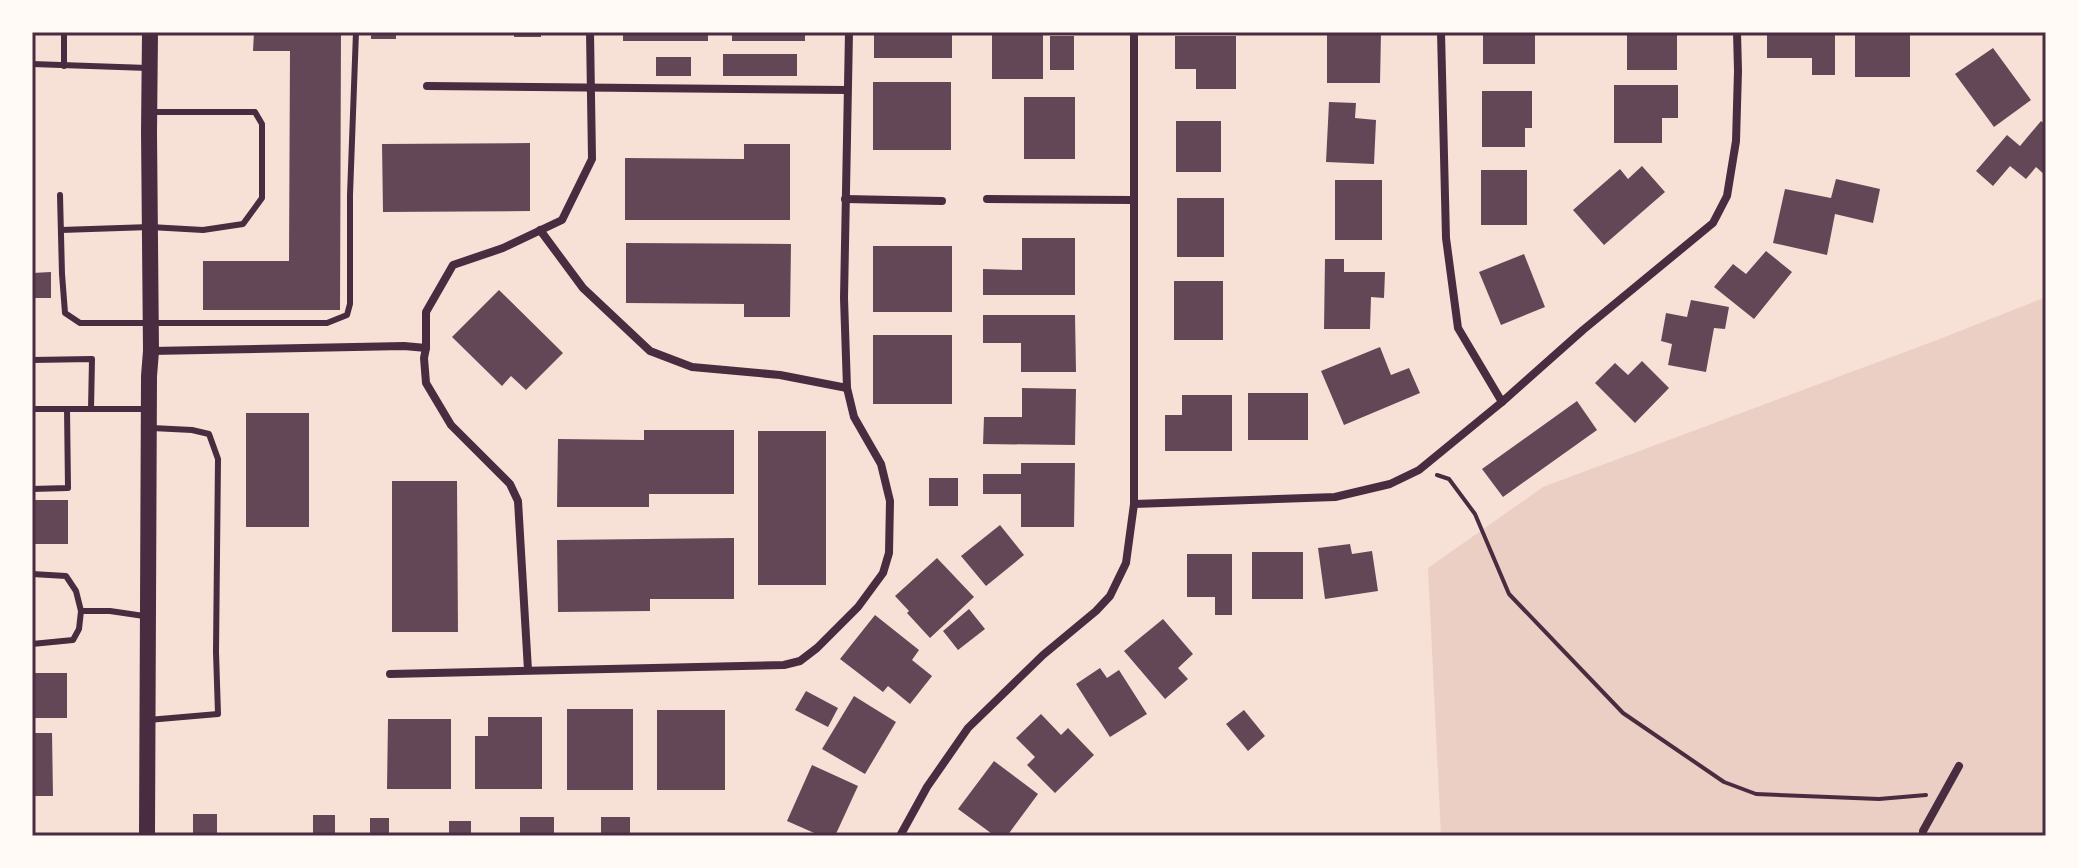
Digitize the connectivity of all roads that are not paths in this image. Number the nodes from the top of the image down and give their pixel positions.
1 (64, 32) edge
2 (150, 32) edge
3 (356, 32) edge
4 (590, 32) edge
5 (849, 32) edge
6 (1134, 32) edge
7 (1441, 32) edge
8 (1737, 32) edge
9 (32, 64) edge
10 (64, 66) junction
11 (150, 68) junction
12 (427, 86) dead end
13 (592, 87) junction
14 (847, 90) junction
15 (149, 112) junction
16 (60, 195) dead end
17 (845, 199) junction
18 (987, 199) dead end
19 (1133, 200) junction
20 (942, 201) dead end
21 (150, 227) junction
22 (61, 230) junction
23 (540, 230) junction
24 (151, 324) junction
25 (426, 348) junction
26 (151, 351) junction
27 (32, 360) edge
28 (847, 388) junction
29 (1502, 402) junction
30 (32, 409) edge
31 (67, 409) junction
32 (91, 409) junction
33 (149, 409) junction
34 (149, 428) junction
35 (32, 489) edge
36 (1134, 504) junction
37 (32, 574) edge
38 (81, 611) junction
39 (148, 616) junction
40 (32, 644) edge
41 (528, 670) junction
42 (390, 674) dead end
43 (148, 720) junction
44 (1959, 766) dead end
45 (147, 836) edge
46 (900, 836) edge
47 (1923, 836) edge

1 - 10 lane
2 - 11 main road
3 - 24 lane
4 - 13 street
5 - 14 street
6 - 19 street
7 - 29 street
8 - 29 street
9 - 10 lane
10 - 11 lane
11 - 15 main road
12 - 13 street
13 - 14 street
13 - 23 street
14 - 17 street
15 - 21 main road
15 - 21 lane
16 - 22 lane
17 - 20 street
17 - 28 street
18 - 19 street
19 - 36 street
21 - 22 lane
21 - 24 main road
22 - 24 lane
23 - 25 street
23 - 28 street
24 - 26 main road
25 - 26 street
25 - 41 street
26 - 33 main road
27 - 32 lane
28 - 41 street
29 - 36 street
30 - 31 lane
31 - 32 lane
31 - 35 lane
32 - 33 lane
33 - 34 main road
34 - 39 main road
34 - 43 lane
36 - 46 street
37 - 38 lane
38 - 39 lane
38 - 40 lane
39 - 43 main road
41 - 42 street
43 - 45 main road
44 - 47 street

